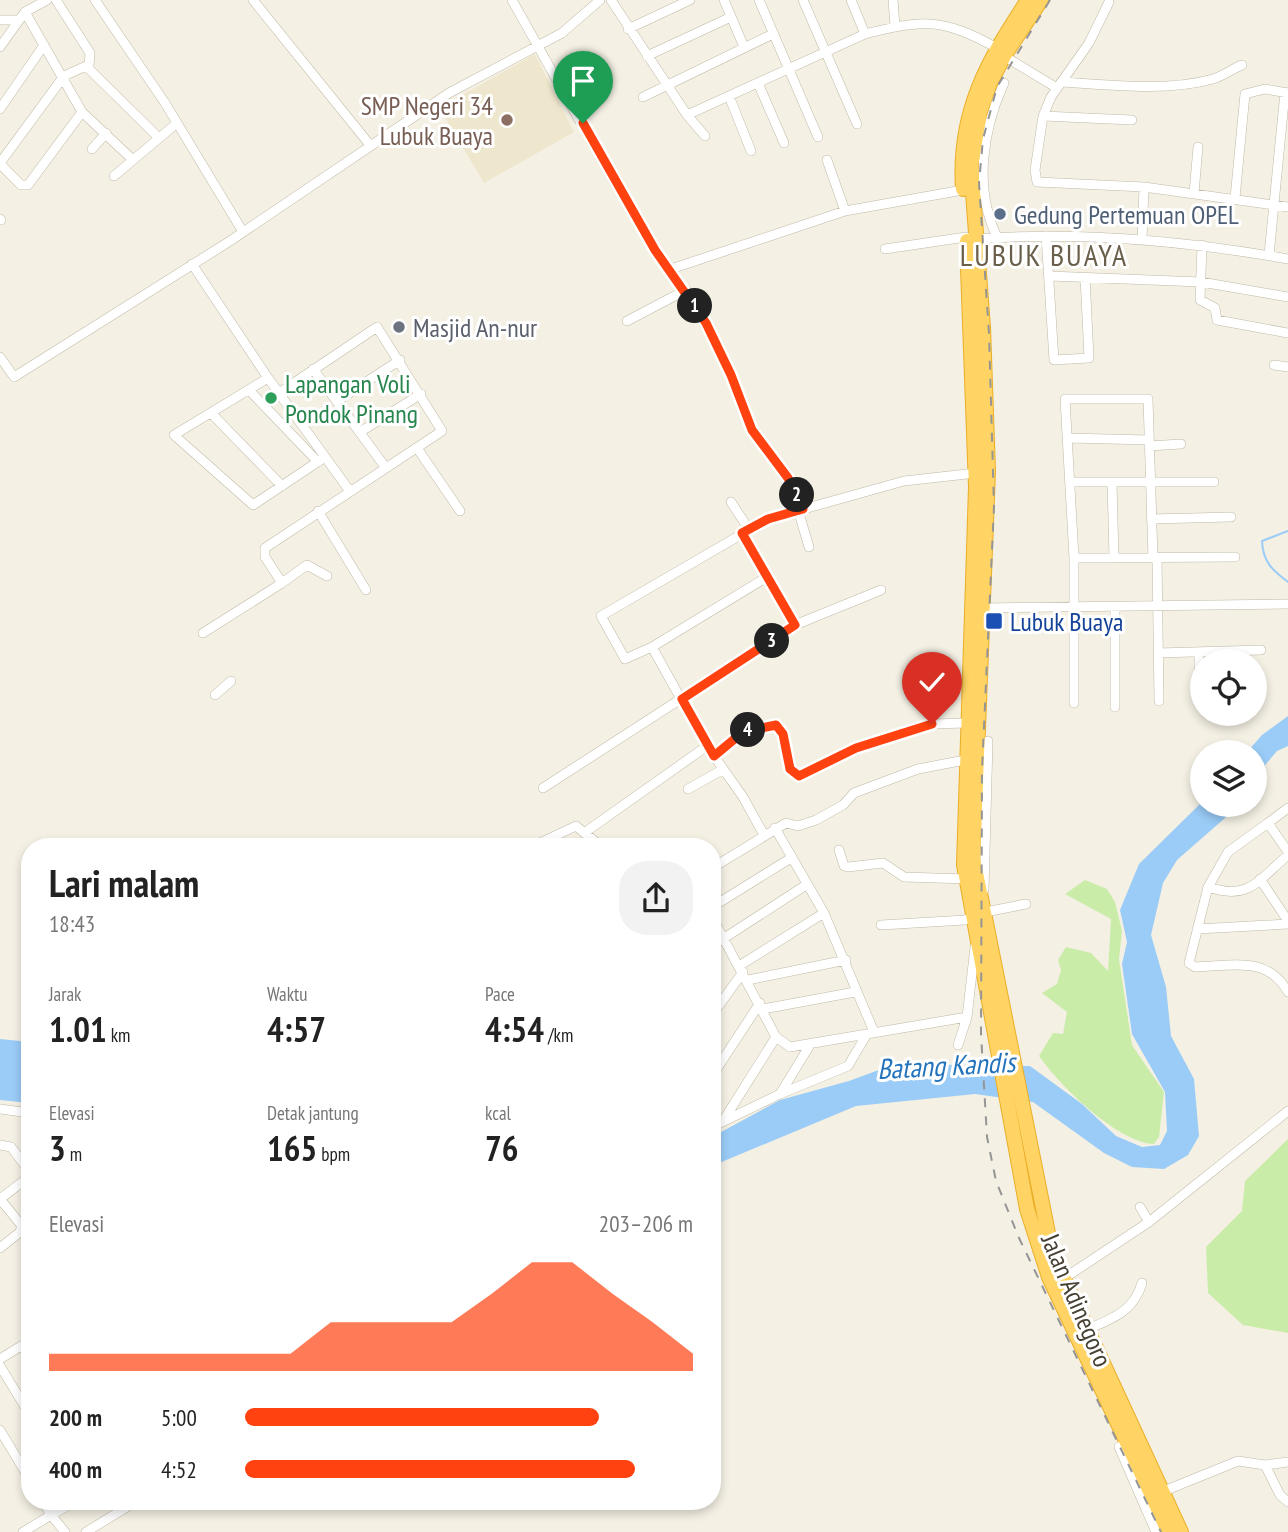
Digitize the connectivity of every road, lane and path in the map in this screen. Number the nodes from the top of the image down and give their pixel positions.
1 (47, 0) edge
2 (56, 0) edge
3 (94, 0) edge
4 (253, 0) edge
5 (512, 0) edge
6 (600, 0) edge
7 (611, 0) edge
8 (690, 0) edge
9 (724, 0) edge
10 (759, 0) edge
11 (803, 0) edge
12 (851, 0) edge
13 (893, 0) edge
14 (1028, 0) edge
15 (1041, 0) edge
16 (1110, 2) dead end
17 (24, 12) junction
18 (731, 17) junction
19 (0, 20) edge
20 (17, 20) junction
21 (895, 26) junction
22 (628, 29) junction
23 (773, 34) junction
24 (865, 34) junction
25 (44, 45) junction
26 (539, 46) junction
27 (0, 47) edge
28 (744, 47) junction
29 (826, 52) junction
30 (1000, 52) junction
31 (647, 56) junction
32 (1242, 65) dead end
33 (89, 66) junction
34 (789, 70) junction
35 (64, 76) junction
36 (758, 83) junction
37 (1004, 83) dead end
38 (665, 84) junction
39 (1059, 85) junction
40 (1286, 92) edge
41 (729, 96) junction
42 (643, 97) dead end
43 (0, 109) edge
44 (82, 112) junction
45 (687, 115) junction
46 (1043, 116) junction
47 (1132, 121) dead end
48 (177, 123) junction
49 (857, 124) dead end
50 (972, 126) junction
51 (106, 133) junction
52 (705, 136) dead end
53 (818, 137) dead end
54 (159, 138) junction
55 (784, 143) dead end
56 (370, 145) junction
57 (1198, 148) dead end
58 (92, 149) dead end
59 (751, 151) dead end
60 (133, 160) junction
61 (827, 160) dead end
62 (0, 164) edge
63 (114, 176) dead end
64 (1144, 187) junction
65 (963, 190) junction
66 (1195, 192) junction
67 (1235, 198) junction
68 (1274, 205) junction
69 (1288, 207) edge
70 (845, 211) junction
71 (243, 232) junction
72 (1046, 236) junction
73 (997, 237) junction
74 (971, 238) junction
75 (1142, 240) junction
76 (1202, 245) junction
77 (885, 250) dead end
78 (1269, 255) junction
79 (1288, 259) edge
80 (192, 264) junction
81 (671, 269) junction
82 (1049, 276) junction
83 (1084, 277) junction
84 (1201, 282) junction
85 (686, 290) junction
86 (1288, 297) edge
87 (627, 321) dead end
88 (1288, 333) edge
89 (0, 357) edge
90 (400, 360) junction
91 (1274, 365) dead end
92 (1288, 367) edge
93 (313, 369) junction
94 (268, 378) junction
95 (249, 390) junction
96 (279, 393) junction
97 (421, 394) junction
98 (337, 401) junction
99 (211, 413) junction
100 (360, 432) junction
101 (1068, 438) junction
102 (1149, 443) junction
103 (1181, 444) dead end
104 (417, 448) junction
105 (322, 460) junction
106 (386, 468) junction
107 (976, 473) junction
108 (1150, 481) junction
109 (1071, 482) junction
110 (1112, 482) junction
111 (1214, 482) dead end
112 (282, 486) junction
113 (349, 490) junction
114 (731, 502) dead end
115 (801, 509) junction
116 (460, 511) dead end
117 (318, 512) junction
118 (1231, 517) dead end
119 (1152, 519) junction
120 (745, 530) junction
121 (810, 547) dead end
122 (1155, 557) junction
123 (1235, 557) dead end
124 (1074, 558) junction
125 (1114, 558) junction
126 (327, 576) dead end
127 (767, 577) junction
128 (282, 583) junction
129 (366, 590) dead end
130 (881, 590) dead end
131 (1288, 604) edge
132 (1158, 605) junction
133 (1115, 606) junction
134 (1075, 607) junction
135 (984, 608) junction
136 (795, 625) junction
137 (203, 633) dead end
138 (652, 647) junction
139 (1190, 652) edge
140 (1158, 653) junction
141 (231, 681) dead end
142 (973, 694) junction
143 (215, 695) dead end
144 (682, 699) junction
145 (1159, 701) dead end
146 (1074, 703) dead end
147 (1115, 707) dead end
148 (970, 718) junction
149 (988, 741) dead end
150 (706, 746) junction
151 (714, 756) junction
152 (965, 760) junction
153 (722, 770) junction
154 (543, 788) dead end
155 (688, 789) dead end
156 (1288, 808) edge
157 (1268, 823) junction
158 (775, 828) junction
159 (584, 833) junction
160 (764, 835) junction
161 (555, 838) edge
162 (590, 838) edge
163 (839, 849) dead end
164 (1288, 853) edge
165 (791, 858) junction
166 (721, 862) edge
167 (967, 879) junction
168 (1260, 879) junction
169 (806, 885) junction
170 (1208, 887) junction
171 (721, 901) edge
172 (1026, 904) dead end
173 (824, 913) junction
174 (980, 916) junction
175 (1285, 923) edge
176 (881, 925) dead end
177 (1197, 929) junction
178 (721, 931) edge
179 (1288, 932) edge
180 (725, 937) junction
181 (721, 940) edge
182 (846, 961) junction
183 (743, 973) junction
184 (855, 992) junction
185 (1288, 992) edge
186 (721, 1003) edge
187 (762, 1006) junction
188 (967, 1017) junction
189 (871, 1033) junction
190 (776, 1037) junction
191 (810, 1045) junction
192 (958, 1045) dead end
193 (721, 1063) edge
194 (780, 1094) junction
195 (1015, 1104) junction
196 (0, 1109) edge
197 (1288, 1111) edge
198 (21, 1112) edge
199 (724, 1119) junction
200 (721, 1121) edge
201 (0, 1146) edge
202 (21, 1162) edge
203 (21, 1182) edge
204 (0, 1199) edge
205 (1140, 1207) dead end
206 (1150, 1222) junction
207 (21, 1225) edge
208 (21, 1229) edge
209 (0, 1248) edge
210 (1063, 1279) junction
211 (1142, 1283) dead end
212 (1086, 1330) junction
213 (21, 1346) edge
214 (0, 1359) edge
215 (0, 1366) edge
216 (21, 1400) edge
217 (0, 1430) edge
218 (1128, 1442) junction
219 (1288, 1462) edge
220 (21, 1465) edge
221 (1145, 1465) junction
222 (1265, 1465) junction
223 (1164, 1492) junction
224 (1288, 1502) edge
225 (48, 1510) edge
226 (60, 1510) edge
227 (122, 1510) edge
228 (51, 1515) junction
229 (23, 1532) edge
230 (65, 1532) edge
231 (86, 1532) edge
232 (1156, 1532) edge
233 (1169, 1532) edge
234 (1181, 1532) edge

1 - 17 street
2 - 33 street
3 - 48 street
4 - 56 street
5 - 26 street
6 - 26 street
7 - 22 street
8 - 22 street
9 - 18 street
10 - 23 street
11 - 29 street
12 - 24 street
13 - 21 street
14 - 30 highway
15 - 30 highway
16 - 39 street
17 - 20 street
17 - 25 street
18 - 28 street
18 - 31 street
19 - 20 street
20 - 27 street
21 - 24 street
21 - 30 street
22 - 31 street
23 - 28 street
23 - 34 street
24 - 29 street
25 - 35 street
25 - 43 street
26 - 56 street
26 - 81 street
28 - 38 street
29 - 34 street
29 - 49 street
30 - 39 street
30 - 50 highway
31 - 38 street
32 - 39 street
33 - 35 street
33 - 54 street
34 - 36 street
34 - 53 street
35 - 44 street
35 - 62 street
36 - 41 street
36 - 55 street
37 - 73 street
38 - 42 street
38 - 45 street
39 - 46 street
40 - 67 street
40 - 68 street
41 - 45 street
41 - 59 street
44 - 51 street
44 - 62 street
45 - 52 street
46 - 47 street
46 - 64 street
48 - 54 street
48 - 71 street
50 - 65 highway
50 - 74 highway
51 - 58 street
51 - 60 street
54 - 60 street
56 - 71 street
57 - 66 street
60 - 63 street
61 - 70 street
64 - 66 street
64 - 75 street
65 - 70 street
65 - 74 highway
66 - 67 street
67 - 68 street
68 - 69 street
68 - 78 street
70 - 81 street
71 - 80 street
72 - 73 street
72 - 75 street
72 - 82 street
73 - 74 street
74 - 77 street
74 - 107 highway
74 - 135 highway
75 - 76 street
76 - 78 street
76 - 84 street
78 - 79 street
80 - 89 street
80 - 94 street
81 - 85 street
82 - 83 street
82 - 83 street
83 - 84 street
84 - 86 street
84 - 88 street
85 - 87 street
85 - 115 street
90 - 93 street
90 - 97 street
90 - 98 street
91 - 92 street
93 - 96 street
93 - 98 street
94 - 95 street
94 - 96 street
95 - 99 street
95 - 105 street
96 - 105 street
97 - 100 street
97 - 104 street
98 - 100 street
99 - 112 street
99 - 112 street
100 - 106 street
101 - 102 street
101 - 102 street
101 - 109 street
102 - 103 street
102 - 108 street
104 - 106 street
104 - 116 street
105 - 112 street
105 - 113 street
106 - 113 street
107 - 115 street
107 - 142 highway
108 - 110 street
108 - 111 street
108 - 119 street
109 - 110 street
109 - 124 street
110 - 125 street
113 - 117 street
114 - 120 street
115 - 120 street
115 - 121 street
117 - 128 street
117 - 129 street
118 - 119 street
119 - 122 street
120 - 127 street
120 - 138 street
122 - 123 street
122 - 125 street
122 - 132 street
124 - 125 street
124 - 134 street
126 - 128 street
127 - 136 street
127 - 138 street
128 - 137 street
130 - 136 street
131 - 132 street
132 - 133 street
132 - 140 street
133 - 134 street
133 - 147 street
134 - 135 street
134 - 146 street
135 - 142 highway
136 - 144 street
138 - 144 street
139 - 140 street
140 - 145 street
141 - 143 street
142 - 148 highway
144 - 150 street
144 - 154 street
148 - 151 street
148 - 152 highway
148 - 174 highway
149 - 174 street
150 - 151 street
150 - 159 street
151 - 153 street
152 - 158 street
152 - 167 highway
153 - 155 street
153 - 160 street
156 - 157 street
157 - 164 street
157 - 170 street
158 - 160 street
158 - 165 street
159 - 161 street
159 - 162 street
160 - 166 street
163 - 167 street
164 - 168 street
165 - 169 street
165 - 171 street
167 - 174 highway
168 - 170 street
168 - 175 street
169 - 173 street
169 - 180 street
170 - 177 street
172 - 174 street
173 - 182 street
173 - 183 street
174 - 176 street
174 - 188 street
174 - 195 highway, Jalan Adinegoro
175 - 177 street
175 - 179 street
177 - 185 street
178 - 180 street
180 - 181 street
180 - 183 street
182 - 183 street
182 - 184 street
183 - 186 street
183 - 187 street
184 - 187 street
184 - 189 street
187 - 190 street
187 - 193 street
188 - 189 street
188 - 192 street
189 - 191 street
189 - 194 street
190 - 191 street
190 - 199 street
191 - 194 street
194 - 199 street
195 - 210 highway, Jalan Adinegoro
195 - 218 highway, Jalan Adinegoro
196 - 198 street
197 - 206 street
199 - 200 street
201 - 202 street
203 - 204 street
204 - 207 street
205 - 206 street
206 - 210 street
208 - 209 street
210 - 212 highway, Jalan Adinegoro
211 - 212 street
212 - 221 highway, Jalan Adinegoro
213 - 214 street
215 - 216 street
217 - 220 street
218 - 221 highway, Jalan Adinegoro
218 - 232 street
219 - 222 street
221 - 223 highway, Jalan Adinegoro
221 - 233 highway, Jalan Adinegoro
222 - 223 street
222 - 224 street
223 - 234 highway, Jalan Adinegoro
225 - 228 street
226 - 228 street
227 - 231 street
228 - 229 street
228 - 230 street

